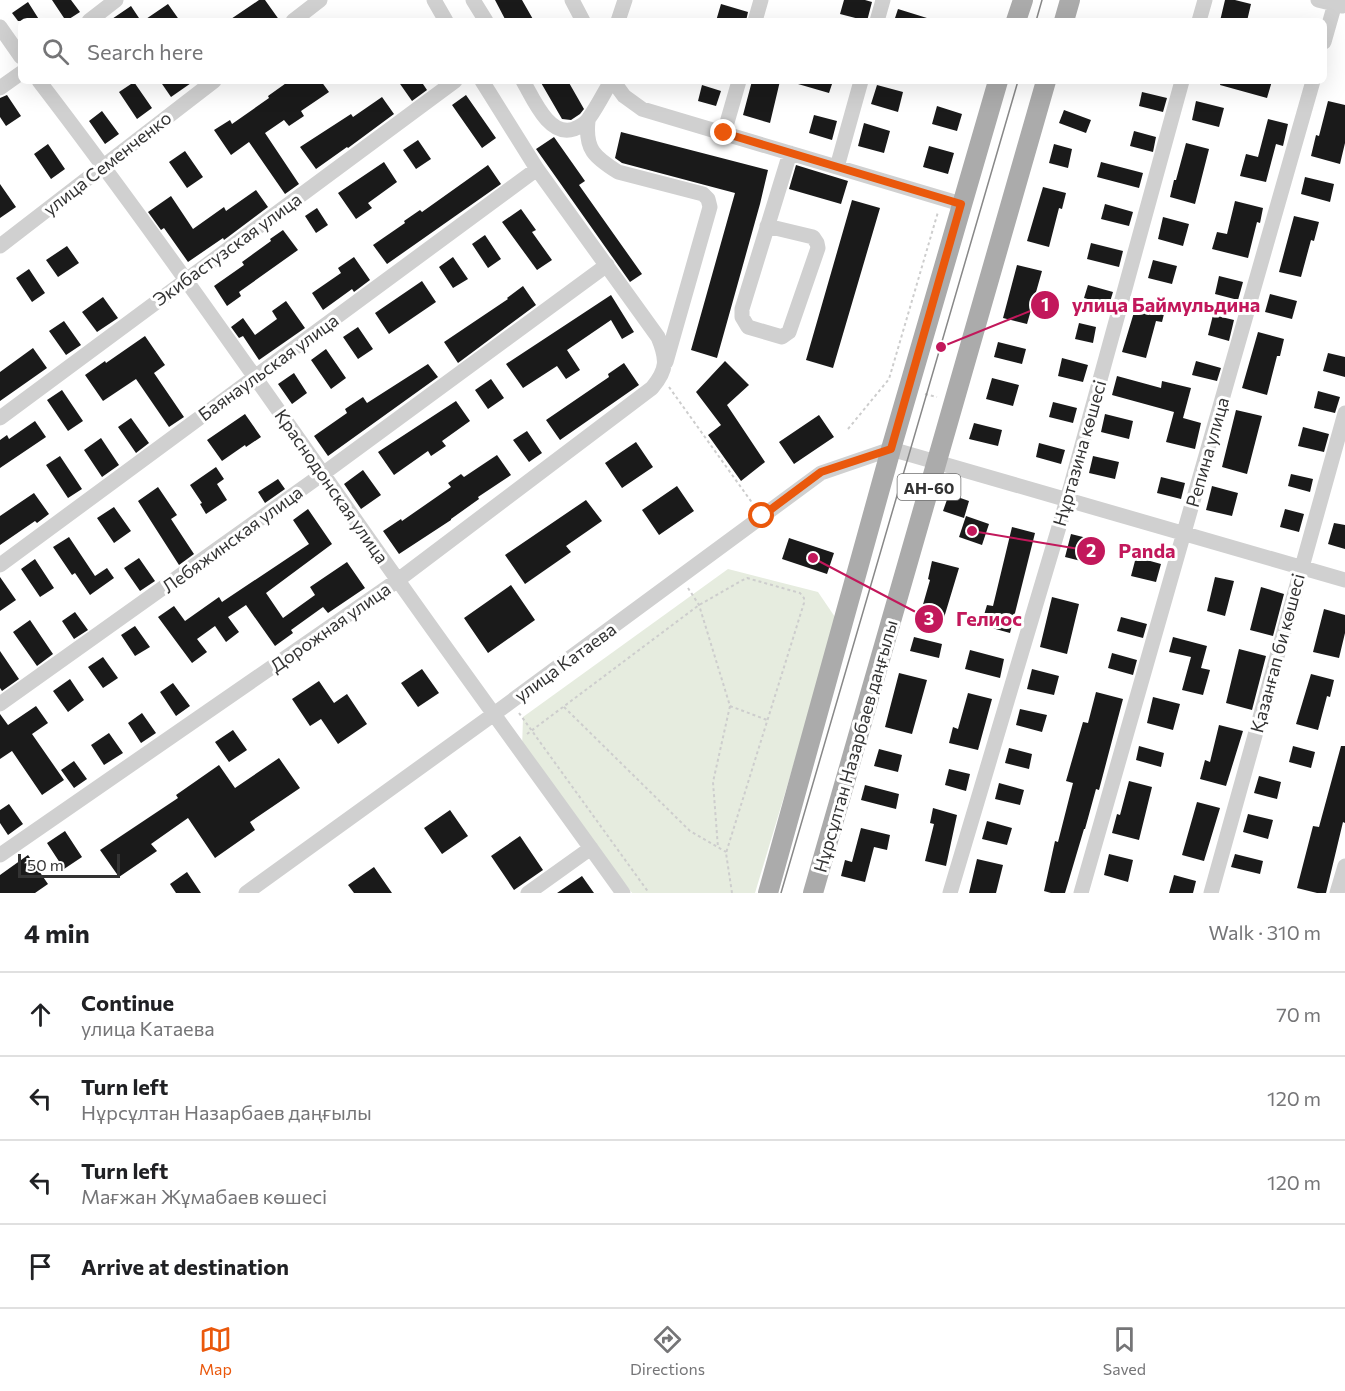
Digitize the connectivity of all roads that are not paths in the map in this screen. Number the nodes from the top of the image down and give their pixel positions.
1 (116, 0) edge
2 (320, 0) edge
3 (434, 0) edge
4 (473, 0) edge
5 (572, 0) edge
6 (625, 0) edge
7 (761, 0) edge
8 (883, 0) edge
9 (1023, 0) edge
10 (1070, 0) edge
11 (1205, 0) edge
12 (1318, 0) edge
13 (1339, 4) edge
14 (92, 18) edge
15 (297, 18) edge
16 (444, 18) edge
17 (484, 18) edge
18 (581, 18) edge
19 (619, 18) edge
20 (756, 18) edge
21 (878, 18) edge
22 (1017, 18) edge
23 (1065, 18) edge
24 (1200, 18) edge
25 (0, 27) edge
26 (1327, 34) edge
27 (18, 53) edge
28 (18, 75) edge
29 (41, 84) edge
30 (210, 84) edge
31 (451, 84) edge
32 (484, 84) edge
33 (525, 84) edge
34 (610, 84) edge
35 (614, 84) edge
36 (738, 84) edge
37 (860, 84) edge
38 (997, 84) edge
39 (1045, 84) edge
40 (1181, 84) edge
41 (1312, 84) edge
42 (0, 88) edge
43 (588, 120) junction
44 (724, 133) junction
45 (790, 153) junction
46 (103, 165) junction
47 (837, 166) junction
48 (537, 169) junction
49 (961, 204) junction
50 (767, 226) junction
51 (0, 246) edge
52 (607, 265) junction
53 (185, 280) junction
54 (255, 376) junction
55 (659, 377) junction
56 (1345, 413) edge
57 (0, 418) edge
58 (891, 449) junction
59 (936, 462) junction
60 (324, 473) junction
61 (1067, 500) junction
62 (1184, 533) junction
63 (0, 565) edge
64 (1301, 567) junction
65 (398, 580) junction
66 (1345, 580) edge
67 (0, 704) edge
68 (494, 714) junction
69 (591, 848) junction
70 (0, 855) edge
71 (1345, 867) edge
72 (246, 893) edge
73 (528, 893) edge
74 (623, 893) edge
75 (768, 893) edge
76 (813, 893) edge
77 (950, 893) edge
78 (1081, 893) edge
79 (1211, 893) edge
80 (1337, 893) edge

1 - 14 street
2 - 15 street
3 - 16 street
4 - 17 street
5 - 18 street
6 - 19 street
7 - 20 street
8 - 21 street
9 - 22 main road
10 - 23 main road
11 - 24 street
12 - 13 street
13 - 26 street
25 - 27 street
28 - 42 street
29 - 46 street, Краснодонская улица
30 - 46 street, улица Семенченко
31 - 53 street, Экибастузская улица
32 - 48 street
33 - 43 street
34 - 43 street
35 - 44 street
36 - 44 street
37 - 47 street
38 - 49 main road, АН-60
39 - 59 main road, Нұрсұлтан Назарбаев даңғылы / АН-60
40 - 61 street, Нұртазина көшесі
41 - 62 street, Репина улица
43 - 55 street
44 - 45 street
45 - 47 street
45 - 50 street
46 - 51 street, улица Семенченко
46 - 53 street, Краснодонская улица
47 - 49 street
48 - 52 street
48 - 54 street, Баянаульская улица
49 - 58 main road, АН-60
50 - 50 street
52 - 55 street
52 - 60 street, Лебяжинская улица
53 - 54 street, Краснодонская улица
53 - 57 street, Экибастузская улица
54 - 60 street, Краснодонская улица
54 - 63 street, Баянаульская улица
55 - 65 street, Дорожная улица
56 - 64 street, Қазанғап би көшесі
58 - 59 street
58 - 68 street, улица Катаева
58 - 75 main road, АН-60
59 - 61 street
59 - 76 main road, Нұрсұлтан Назарбаев даңғылы / АН-60
60 - 65 street, Краснодонская улица
60 - 67 street, Лебяжинская улица
61 - 62 street
61 - 77 street, Нұртазина көшесі
62 - 64 street
62 - 78 street, Репина улица
64 - 66 street
64 - 79 street, Қазанғап би көшесі
65 - 68 street, Краснодонская улица
65 - 70 street, Дорожная улица
68 - 69 street, Краснодонская улица
68 - 72 street, улица Катаева
69 - 73 street
69 - 74 street, Краснодонская улица
71 - 80 street

